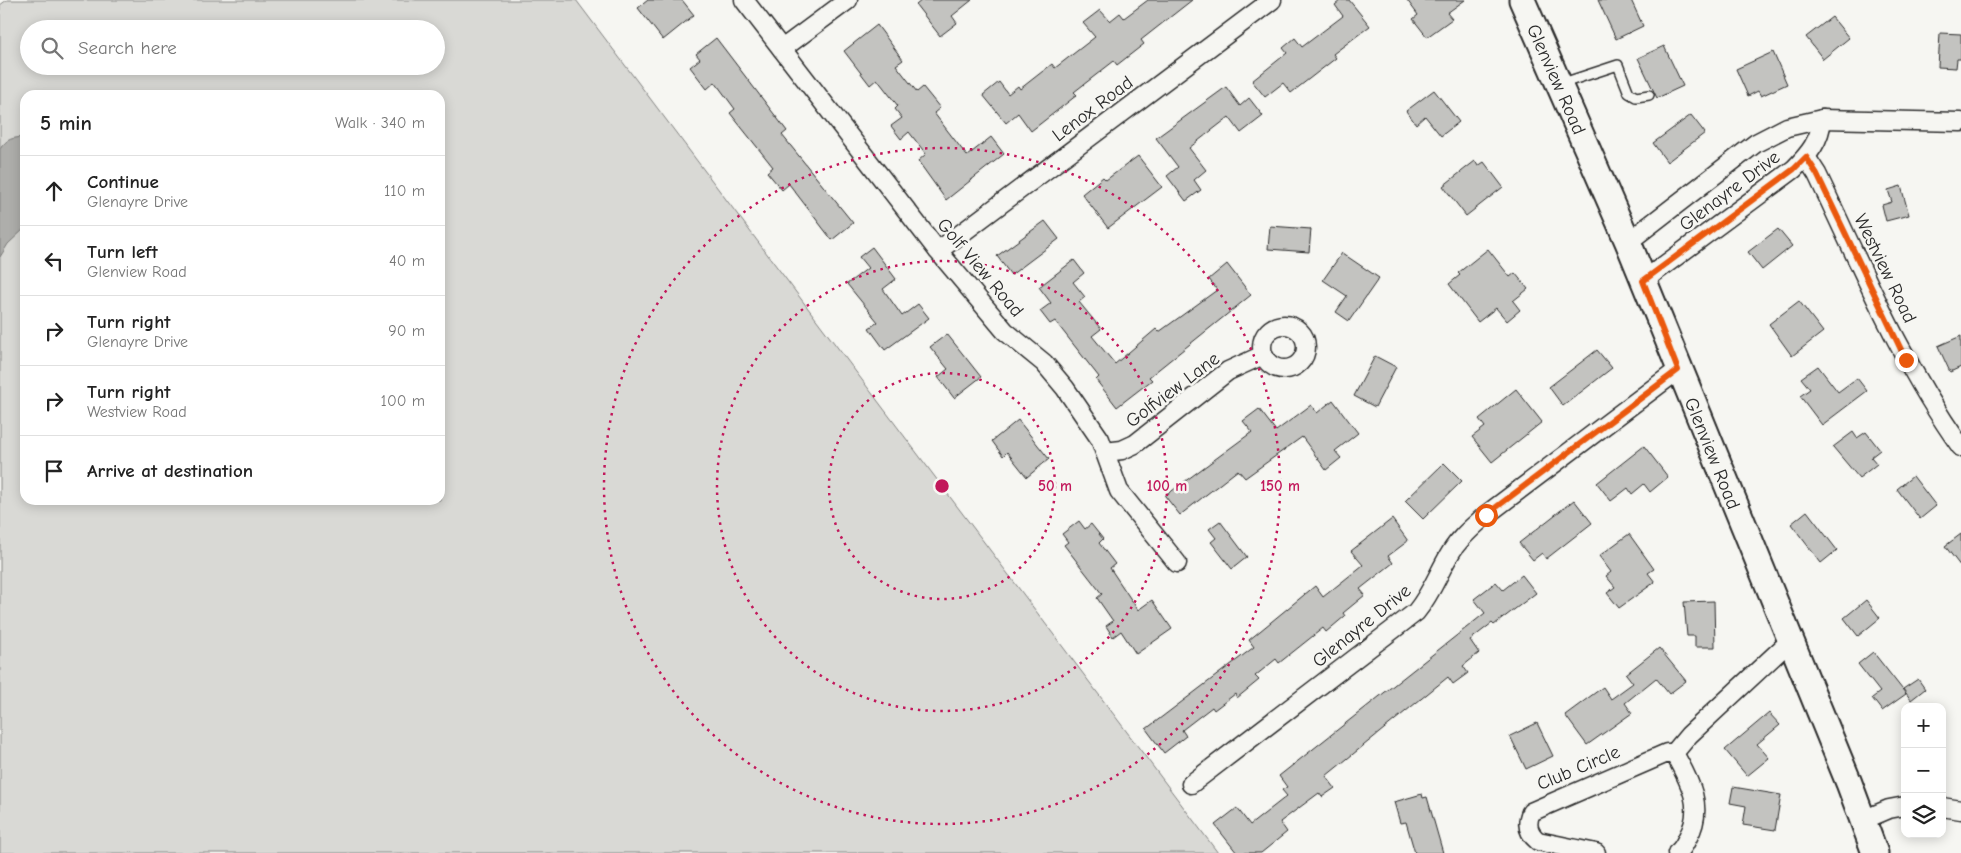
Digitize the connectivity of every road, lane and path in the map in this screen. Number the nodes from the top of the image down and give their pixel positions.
1 (744, 0) edge
2 (848, 0) edge
3 (1272, 0) edge
4 (1522, 0) edge
5 (782, 50) junction
6 (1560, 84) junction
7 (1649, 95) dead end
8 (1822, 119) junction
9 (1961, 122) edge
10 (1806, 157) junction
11 (1628, 242) junction
12 (938, 251) junction
13 (1643, 281) junction
14 (1263, 355) dead end
15 (1678, 370) junction
16 (1959, 441) edge
17 (1105, 452) junction
18 (1177, 563) dead end
19 (1790, 641) junction
20 (1674, 753) junction
21 (1191, 784) dead end
22 (1901, 807) edge
23 (1946, 808) edge
24 (1961, 810) edge
25 (1863, 820) junction
26 (1596, 853) edge
27 (1677, 853) edge
28 (1875, 853) edge

1 - 5 street, Golf View Road
2 - 5 street
3 - 12 street, Lenox Road
4 - 6 main road, Glenview Road
5 - 12 street, Golf View Road
6 - 7 lane
6 - 11 main road, Glenview Road
8 - 9 street, Glenayre Drive
8 - 10 street, Glenayre Drive
8 - 11 street, Glenayre Drive
10 - 13 street, Glenayre Drive
10 - 16 street, Westview Road
11 - 13 main road, Glenview Road
12 - 17 street, Golf View Road
13 - 15 main road, Glenview Road
14 - 17 street, Golfview Lane
15 - 19 main road, Glenview Road
15 - 21 street, Glenayre Drive
17 - 18 street, Golf View Road
19 - 20 street
19 - 25 main road, Glenview Road
20 - 26 street, Club Circle
20 - 27 street
22 - 25 street
23 - 24 street
25 - 28 main road, Glenview Road

